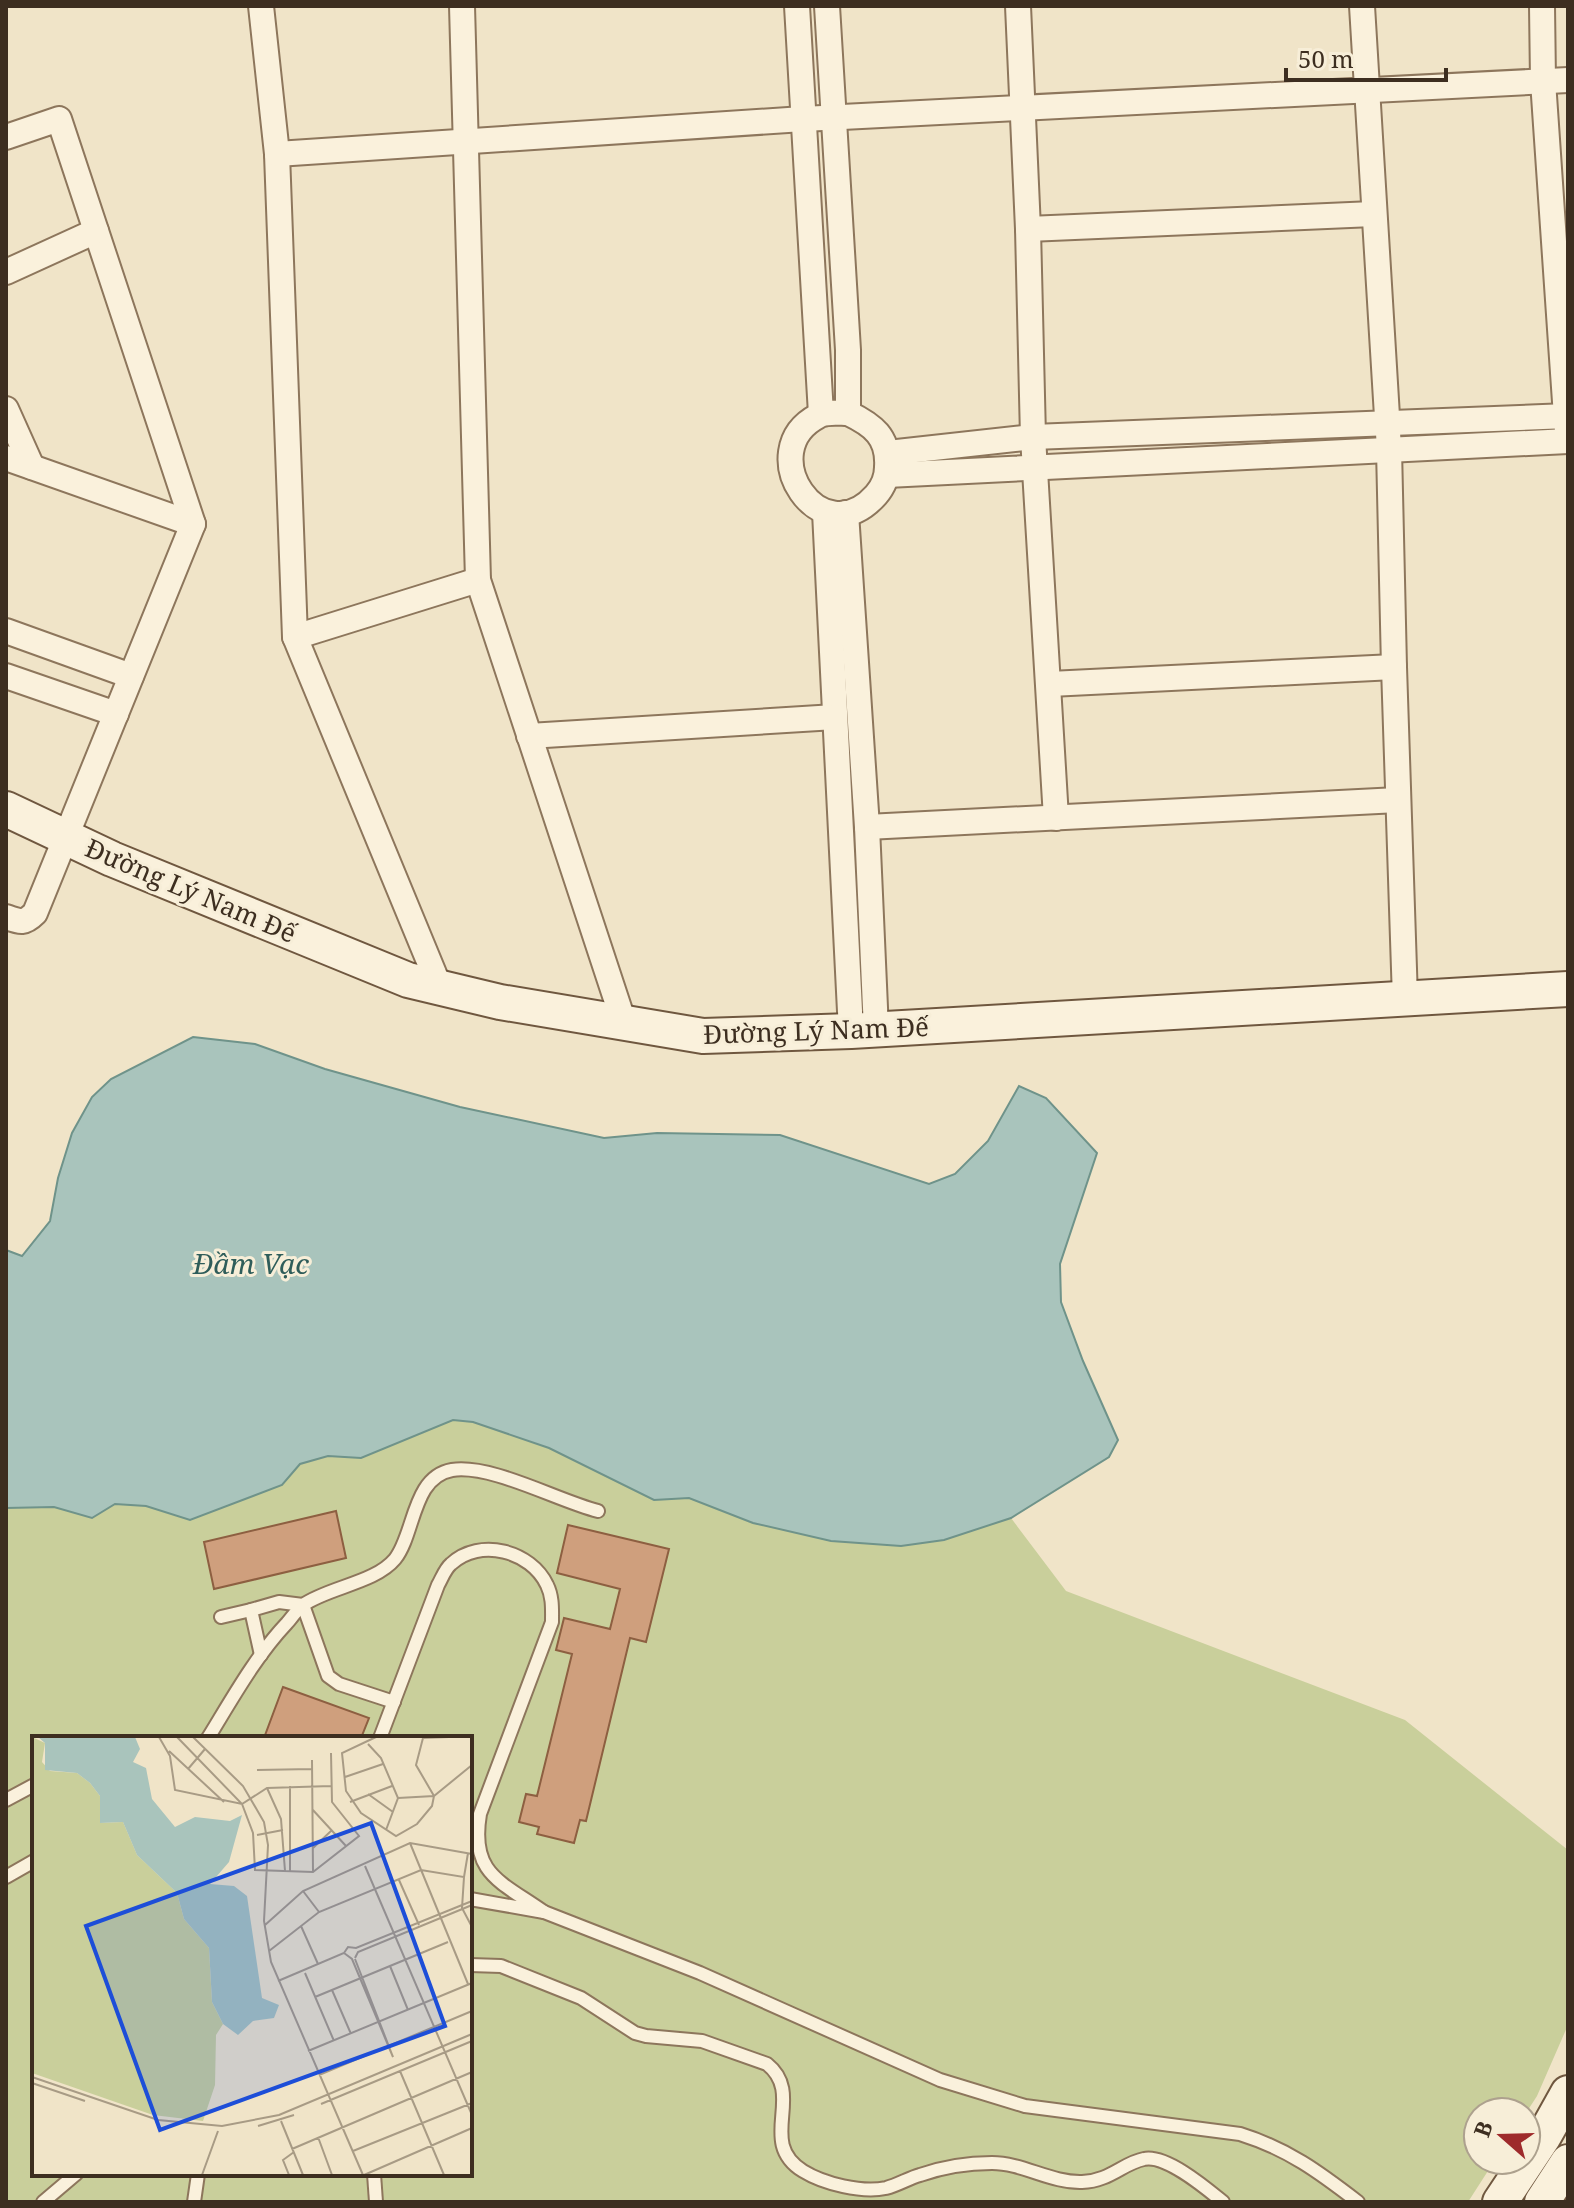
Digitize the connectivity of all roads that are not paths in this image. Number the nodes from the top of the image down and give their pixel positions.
1 (261, 6) edge
2 (462, 6) edge
3 (797, 6) edge
4 (827, 6) edge
5 (1018, 6) edge
6 (1362, 6) edge
7 (1542, 6) edge
8 (1568, 80) edge
9 (1543, 81) junction
10 (1366, 90) junction
11 (1023, 109) junction
12 (803, 119) junction
13 (832, 119) junction
14 (6, 137) edge
15 (466, 141) junction
16 (277, 154) junction
17 (1373, 214) junction
18 (1028, 229) junction
19 (96, 231) junction
20 (6, 272) edge
21 (6, 409) edge
22 (848, 413) junction
23 (821, 414) junction
24 (1567, 416) edge
25 (1386, 423) junction
26 (1033, 437) junction
27 (1568, 441) edge
28 (1389, 449) junction
29 (6, 458) edge
30 (888, 464) junction
31 (32, 467) junction
32 (1037, 469) junction
33 (836, 513) junction
34 (193, 524) junction
35 (478, 580) junction
36 (6, 631) edge
37 (295, 637) junction
38 (1394, 667) junction
39 (6, 676) edge
40 (131, 676) junction
41 (1050, 684) junction
42 (116, 714) junction
43 (835, 717) junction
44 (529, 736) junction
45 (1398, 800) junction
46 (6, 809) edge
47 (1056, 818) junction
48 (867, 827) junction
49 (67, 837) junction
50 (6, 917) edge
51 (440, 988) junction
52 (1568, 989) edge
53 (1405, 999) junction
54 (624, 1023) junction
55 (864, 1031) junction
56 (598, 1511) dead end
57 (303, 1605) junction
58 (251, 1610) junction
59 (221, 1617) dead end
60 (261, 1655) junction
61 (394, 1702) junction
62 (209, 1736) edge
63 (381, 1736) edge
64 (32, 1786) edge
65 (6, 1800) edge
66 (32, 1862) edge
67 (6, 1877) edge
68 (472, 1899) edge
69 (544, 1912) junction
70 (472, 1965) edge
71 (1568, 2093) edge
72 (1568, 2162) edge
73 (74, 2176) edge
74 (198, 2176) edge
75 (374, 2176) edge
76 (43, 2202) edge
77 (194, 2202) edge
78 (376, 2202) edge
79 (1223, 2202) edge
80 (1358, 2202) edge
81 (1500, 2202) edge
82 (1542, 2202) edge

1 - 16 street
2 - 15 street
3 - 12 street
4 - 13 street
5 - 11 street
6 - 10 street
7 - 9 street
8 - 9 street
9 - 10 street
9 - 24 street
10 - 11 street
10 - 17 street
11 - 13 street
11 - 18 street
12 - 13 street
12 - 15 street
12 - 23 street
13 - 22 street
14 - 19 street
15 - 16 street
15 - 35 street
16 - 37 street
17 - 18 street
17 - 25 street
18 - 26 street
19 - 20 street
19 - 34 street
21 - 31 street
22 - 23 street
22 - 30 street
23 - 33 street
24 - 25 street
24 - 27 street
25 - 26 street
25 - 28 street
26 - 30 street
26 - 32 street
27 - 28 street
28 - 32 street
28 - 38 street
29 - 31 street
30 - 32 street
30 - 33 street
31 - 34 street
32 - 41 street
33 - 43 street
33 - 48 street
34 - 40 street
35 - 37 street
35 - 44 street
36 - 40 street
37 - 51 street
38 - 41 street
38 - 45 street
39 - 42 street
40 - 42 street
41 - 47 street
42 - 49 street
43 - 44 street
43 - 55 street
44 - 54 street
45 - 47 street
45 - 53 street
46 - 49 street, Đường Lý Nam Đế
47 - 48 street
48 - 55 street
49 - 50 street
49 - 51 street, Đường Lý Nam Đế
51 - 54 street, Đường Lý Nam Đế
52 - 53 street, Đường Lý Nam Đế
53 - 55 street, Đường Lý Nam Đế
54 - 55 street, Đường Lý Nam Đế
56 - 57 lane
57 - 58 lane
57 - 60 lane
57 - 61 lane
58 - 59 lane
58 - 60 lane
60 - 62 lane
61 - 63 lane
61 - 69 lane
64 - 65 lane
66 - 67 lane
68 - 69 lane
69 - 80 lane
70 - 79 lane
71 - 81 street
72 - 82 street
73 - 76 lane
74 - 77 lane
75 - 78 lane

